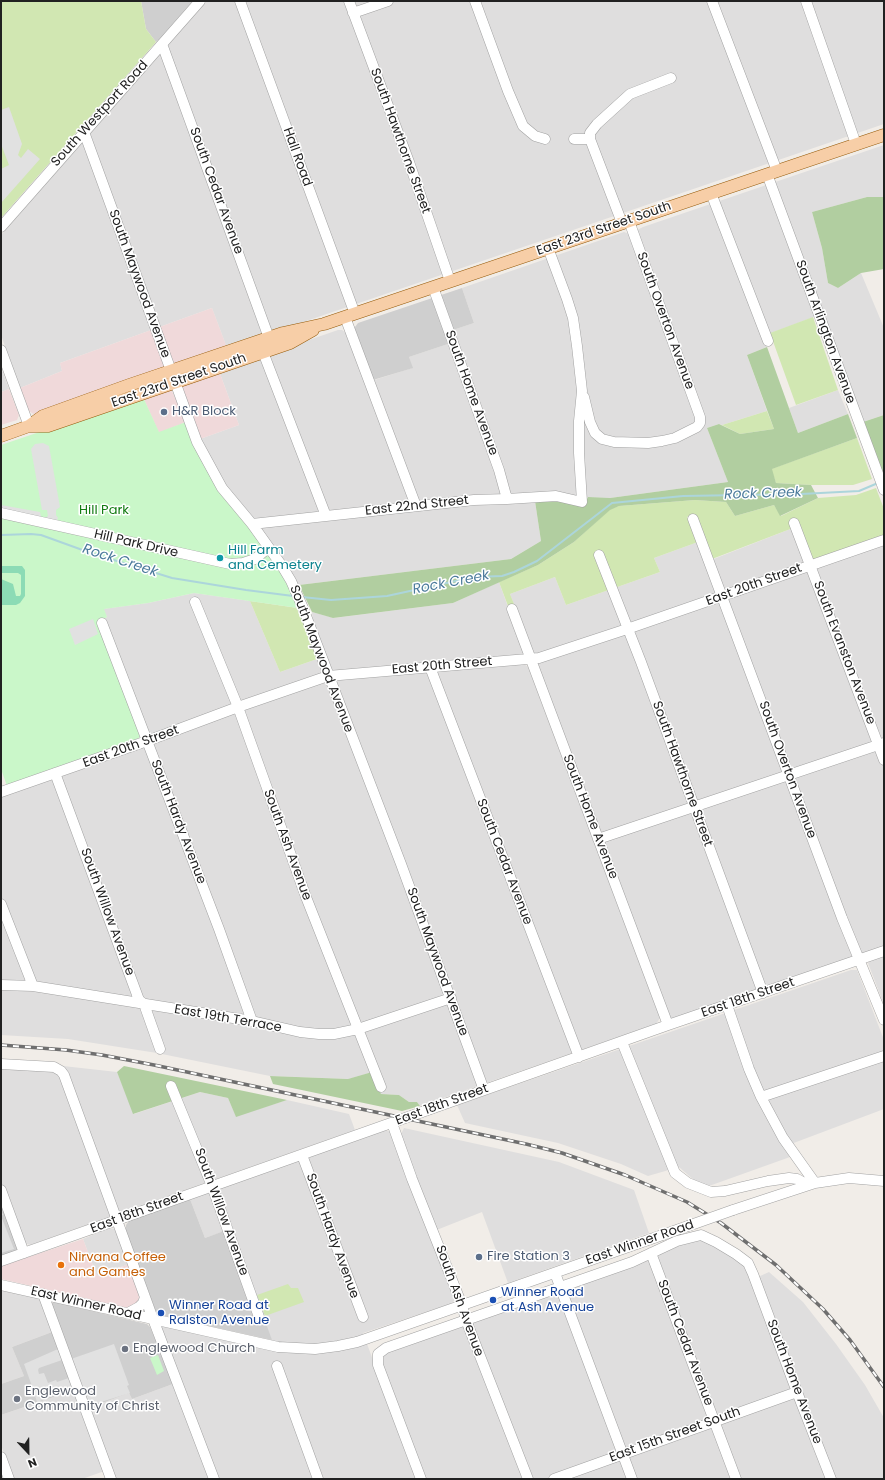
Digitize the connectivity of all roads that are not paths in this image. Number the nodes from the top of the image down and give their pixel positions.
1 (200, 1) edge
2 (240, 1) edge
3 (349, 1) edge
4 (388, 1) edge
5 (475, 1) edge
6 (712, 1) edge
7 (806, 1) edge
8 (353, 13) junction
9 (162, 44) junction
10 (671, 78) dead end
11 (84, 132) junction
12 (884, 134) edge
13 (545, 139) dead end
14 (574, 139) dead end
15 (590, 139) junction
16 (856, 144) junction
17 (772, 173) junction
18 (711, 193) junction
19 (625, 222) junction
20 (1, 227) edge
21 (548, 248) junction
22 (450, 281) junction
23 (434, 287) junction
24 (350, 315) junction
25 (324, 324) junction
26 (269, 338) junction
27 (768, 341) dead end
28 (1, 350) edge
29 (263, 352) junction
30 (173, 377) junction
31 (582, 391) junction
32 (29, 426) junction
33 (1, 436) edge
34 (884, 490) edge
35 (508, 499) junction
36 (416, 506) junction
37 (1, 513) edge
38 (326, 516) junction
39 (693, 519) dead end
40 (794, 523) dead end
41 (252, 524) junction
42 (884, 540) edge
43 (268, 548) junction
44 (599, 555) dead end
45 (811, 565) junction
46 (722, 596) junction
47 (195, 602) dead end
48 (512, 609) dead end
49 (102, 623) dead end
50 (627, 629) junction
51 (531, 658) junction
52 (430, 667) junction
53 (328, 676) junction
54 (238, 707) junction
55 (147, 742) junction
56 (881, 744) edge
57 (884, 760) edge
58 (55, 773) junction
59 (789, 775) junction
60 (1, 792) edge
61 (695, 807) junction
62 (598, 839) junction
63 (1, 904) edge
64 (884, 951) edge
65 (860, 960) junction
66 (1, 985) edge
67 (33, 986) junction
68 (763, 993) junction
69 (451, 998) junction
70 (144, 1004) junction
71 (727, 1005) junction
72 (884, 1020) edge
73 (252, 1022) junction
74 (668, 1025) junction
75 (358, 1029) junction
76 (622, 1042) junction
77 (160, 1049) dead end
78 (884, 1056) edge
79 (578, 1057) junction
80 (1, 1064) edge
81 (171, 1086) dead end
82 (381, 1087) dead end
83 (484, 1090) junction
84 (761, 1097) junction
85 (392, 1123) junction
86 (302, 1155) junction
87 (884, 1181) edge
88 (811, 1184) junction
89 (212, 1186) junction
90 (1, 1190) edge
91 (117, 1220) junction
92 (24, 1253) junction
93 (651, 1253) junction
94 (1, 1261) edge
95 (555, 1272) junction
96 (1, 1285) edge
97 (560, 1288) junction
98 (43, 1294) junction
99 (144, 1297) junction
100 (462, 1305) junction
101 (128, 1314) junction
102 (259, 1317) dead end
103 (363, 1317) dead end
104 (153, 1319) junction
105 (466, 1320) junction
106 (277, 1366) dead end
107 (797, 1392) junction
108 (715, 1421) junction
109 (622, 1454) junction
110 (1, 1457) edge
111 (9, 1479) edge
112 (111, 1479) edge
113 (214, 1479) edge
114 (318, 1479) edge
115 (421, 1479) edge
116 (528, 1479) edge
117 (554, 1479) edge
118 (632, 1479) edge
119 (736, 1479) edge
120 (831, 1479) edge

1 - 9 street, South Westport Road
2 - 24 street, Hall Road
3 - 8 street, South Hawthorne Street
4 - 8 street
5 - 13 street
6 - 17 street, South Arlington Avenue
7 - 16 street
8 - 22 street, South Hawthorne Street
9 - 11 street, South Westport Road
9 - 26 street, South Cedar Avenue
10 - 15 street
11 - 20 street, South Westport Road
11 - 30 street, South Maywood Avenue
12 - 16 main road, East 23rd Street South
14 - 15 street
15 - 19 street, South Overton Avenue
16 - 17 main road, East 23rd Street South
17 - 18 main road, East 23rd Street South
17 - 34 street, South Arlington Avenue
18 - 19 main road, East 23rd Street South
18 - 27 street
19 - 21 main road, East 23rd Street South
19 - 31 street, South Overton Avenue
21 - 22 main road, East 23rd Street South
21 - 31 street
22 - 23 main road, East 23rd Street South
23 - 24 main road, East 23rd Street South
23 - 35 street, South Home Avenue
24 - 25 main road, East 23rd Street South
24 - 36 street, Hall Road
25 - 26 main road, East 23rd Street South
25 - 29 main road, East 23rd Street South
26 - 30 main road, East 23rd Street South
28 - 32 street
29 - 30 main road, East 23rd Street South
29 - 38 street
30 - 32 main road, East 23rd Street South
30 - 41 street, South Maywood Avenue
31 - 35 street, East 22nd Street
32 - 33 main road, East 23rd Street South
35 - 36 street, East 22nd Street
36 - 38 street, East 22nd Street
37 - 43 street, Hill Park Drive
38 - 41 street, East 22nd Street
39 - 46 street, South Overton Avenue
40 - 45 street, South Evanston Avenue
41 - 43 street, South Maywood Avenue
42 - 45 street, East 20th Street
43 - 53 street, South Maywood Avenue
44 - 50 street, South Hawthorne Street
45 - 46 street, East 20th Street
45 - 56 street, South Evanston Avenue
46 - 50 street, East 20th Street
46 - 59 street, South Overton Avenue
47 - 54 street, South Ash Avenue
48 - 51 street, South Home Avenue
49 - 55 street, South Hardy Avenue
50 - 51 street, East 20th Street
50 - 61 street, South Hawthorne Street
51 - 52 street, East 20th Street
51 - 62 street, South Home Avenue
52 - 53 street, East 20th Street
52 - 79 street, South Cedar Avenue
53 - 54 street, East 20th Street
53 - 69 street, South Maywood Avenue
54 - 55 street, East 20th Street
54 - 75 street, South Ash Avenue
55 - 58 street, East 20th Street
55 - 73 street, South Hardy Avenue
56 - 57 street, South Evanston Avenue
56 - 59 street
58 - 60 street, East 20th Street
58 - 70 street, South Willow Avenue
59 - 61 street
59 - 65 street, South Overton Avenue
61 - 62 street
61 - 68 street, South Hawthorne Street
62 - 74 street, South Home Avenue
63 - 67 street
64 - 65 street, East 18th Street
65 - 68 street, East 18th Street
65 - 72 street, South Overton Avenue
66 - 67 street, East 19th Terrace
67 - 70 street, East 19th Terrace
68 - 71 street, East 18th Street
69 - 75 street, East 19th Terrace
69 - 83 street, South Maywood Avenue
70 - 73 street, East 19th Terrace
70 - 77 street, South Willow Avenue
71 - 74 street, East 18th Street
71 - 84 street
73 - 75 street, East 19th Terrace
74 - 76 street, East 18th Street
75 - 82 street, South Ash Avenue
76 - 79 street, East 18th Street
76 - 88 street
78 - 84 street
79 - 83 street, East 18th Street
80 - 91 street
81 - 89 street, South Willow Avenue
83 - 85 street, East 18th Street
84 - 88 street
85 - 86 street, East 18th Street
85 - 100 street, South Ash Avenue
86 - 89 street, East 18th Street
86 - 103 street, South Hardy Avenue
87 - 88 street, East Winner Road
88 - 95 street, East Winner Road, bridge
89 - 91 street, East 18th Street
89 - 102 street, South Willow Avenue
90 - 92 street
91 - 92 street, East 18th Street
91 - 99 street
92 - 94 street, East 18th Street
93 - 97 street
93 - 107 street, South Home Avenue
93 - 108 street, South Cedar Avenue
95 - 97 street
95 - 100 street, East Winner Road
96 - 98 street, East Winner Road
97 - 105 street
97 - 109 street
98 - 101 street, East Winner Road
98 - 112 street
99 - 101 street
99 - 104 street
100 - 104 street, East Winner Road
100 - 105 street, South Ash Avenue
101 - 104 street, East Winner Road
104 - 113 street
105 - 115 street
105 - 116 street, South Ash Avenue
106 - 114 street
107 - 108 street, East 15th Street South
107 - 120 street, South Home Avenue
108 - 109 street, East 15th Street South
108 - 119 street, South Cedar Avenue
109 - 117 street, East 15th Street South
109 - 118 street
110 - 111 street

